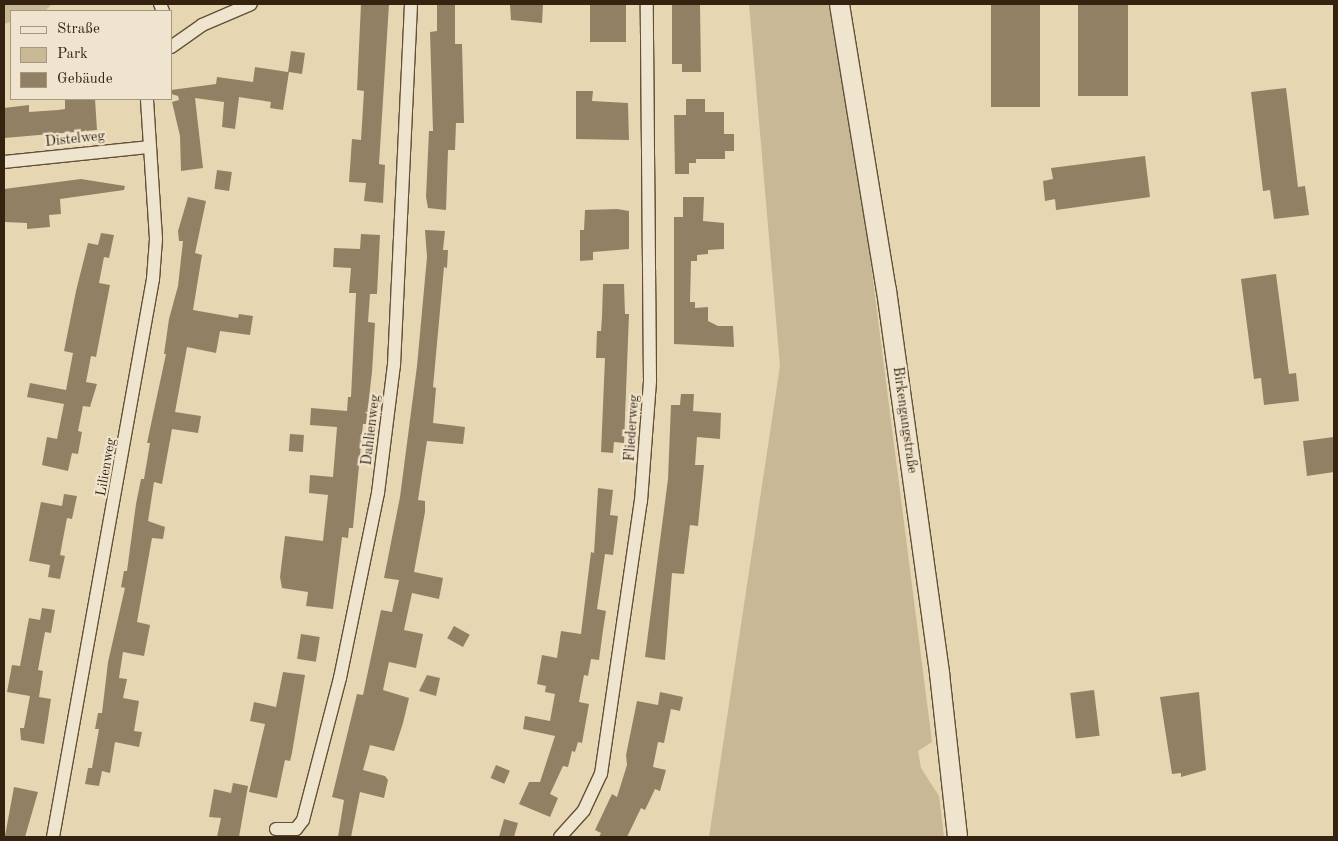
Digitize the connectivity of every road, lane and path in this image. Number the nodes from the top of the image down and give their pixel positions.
1 (251, 4) edge
2 (410, 4) edge
3 (647, 4) edge
4 (839, 4) edge
5 (173, 41) edge
6 (146, 100) edge
7 (149, 147) junction
8 (4, 162) edge
9 (276, 829) dead end
10 (53, 837) edge
11 (560, 837) edge
12 (957, 837) edge

1 - 5 street
2 - 9 street, Dahlienweg
3 - 11 street, Fliederweg
4 - 12 street, Birkengangstraße
6 - 7 street, Lilienweg
7 - 8 street, Distelweg
7 - 10 street, Lilienweg

